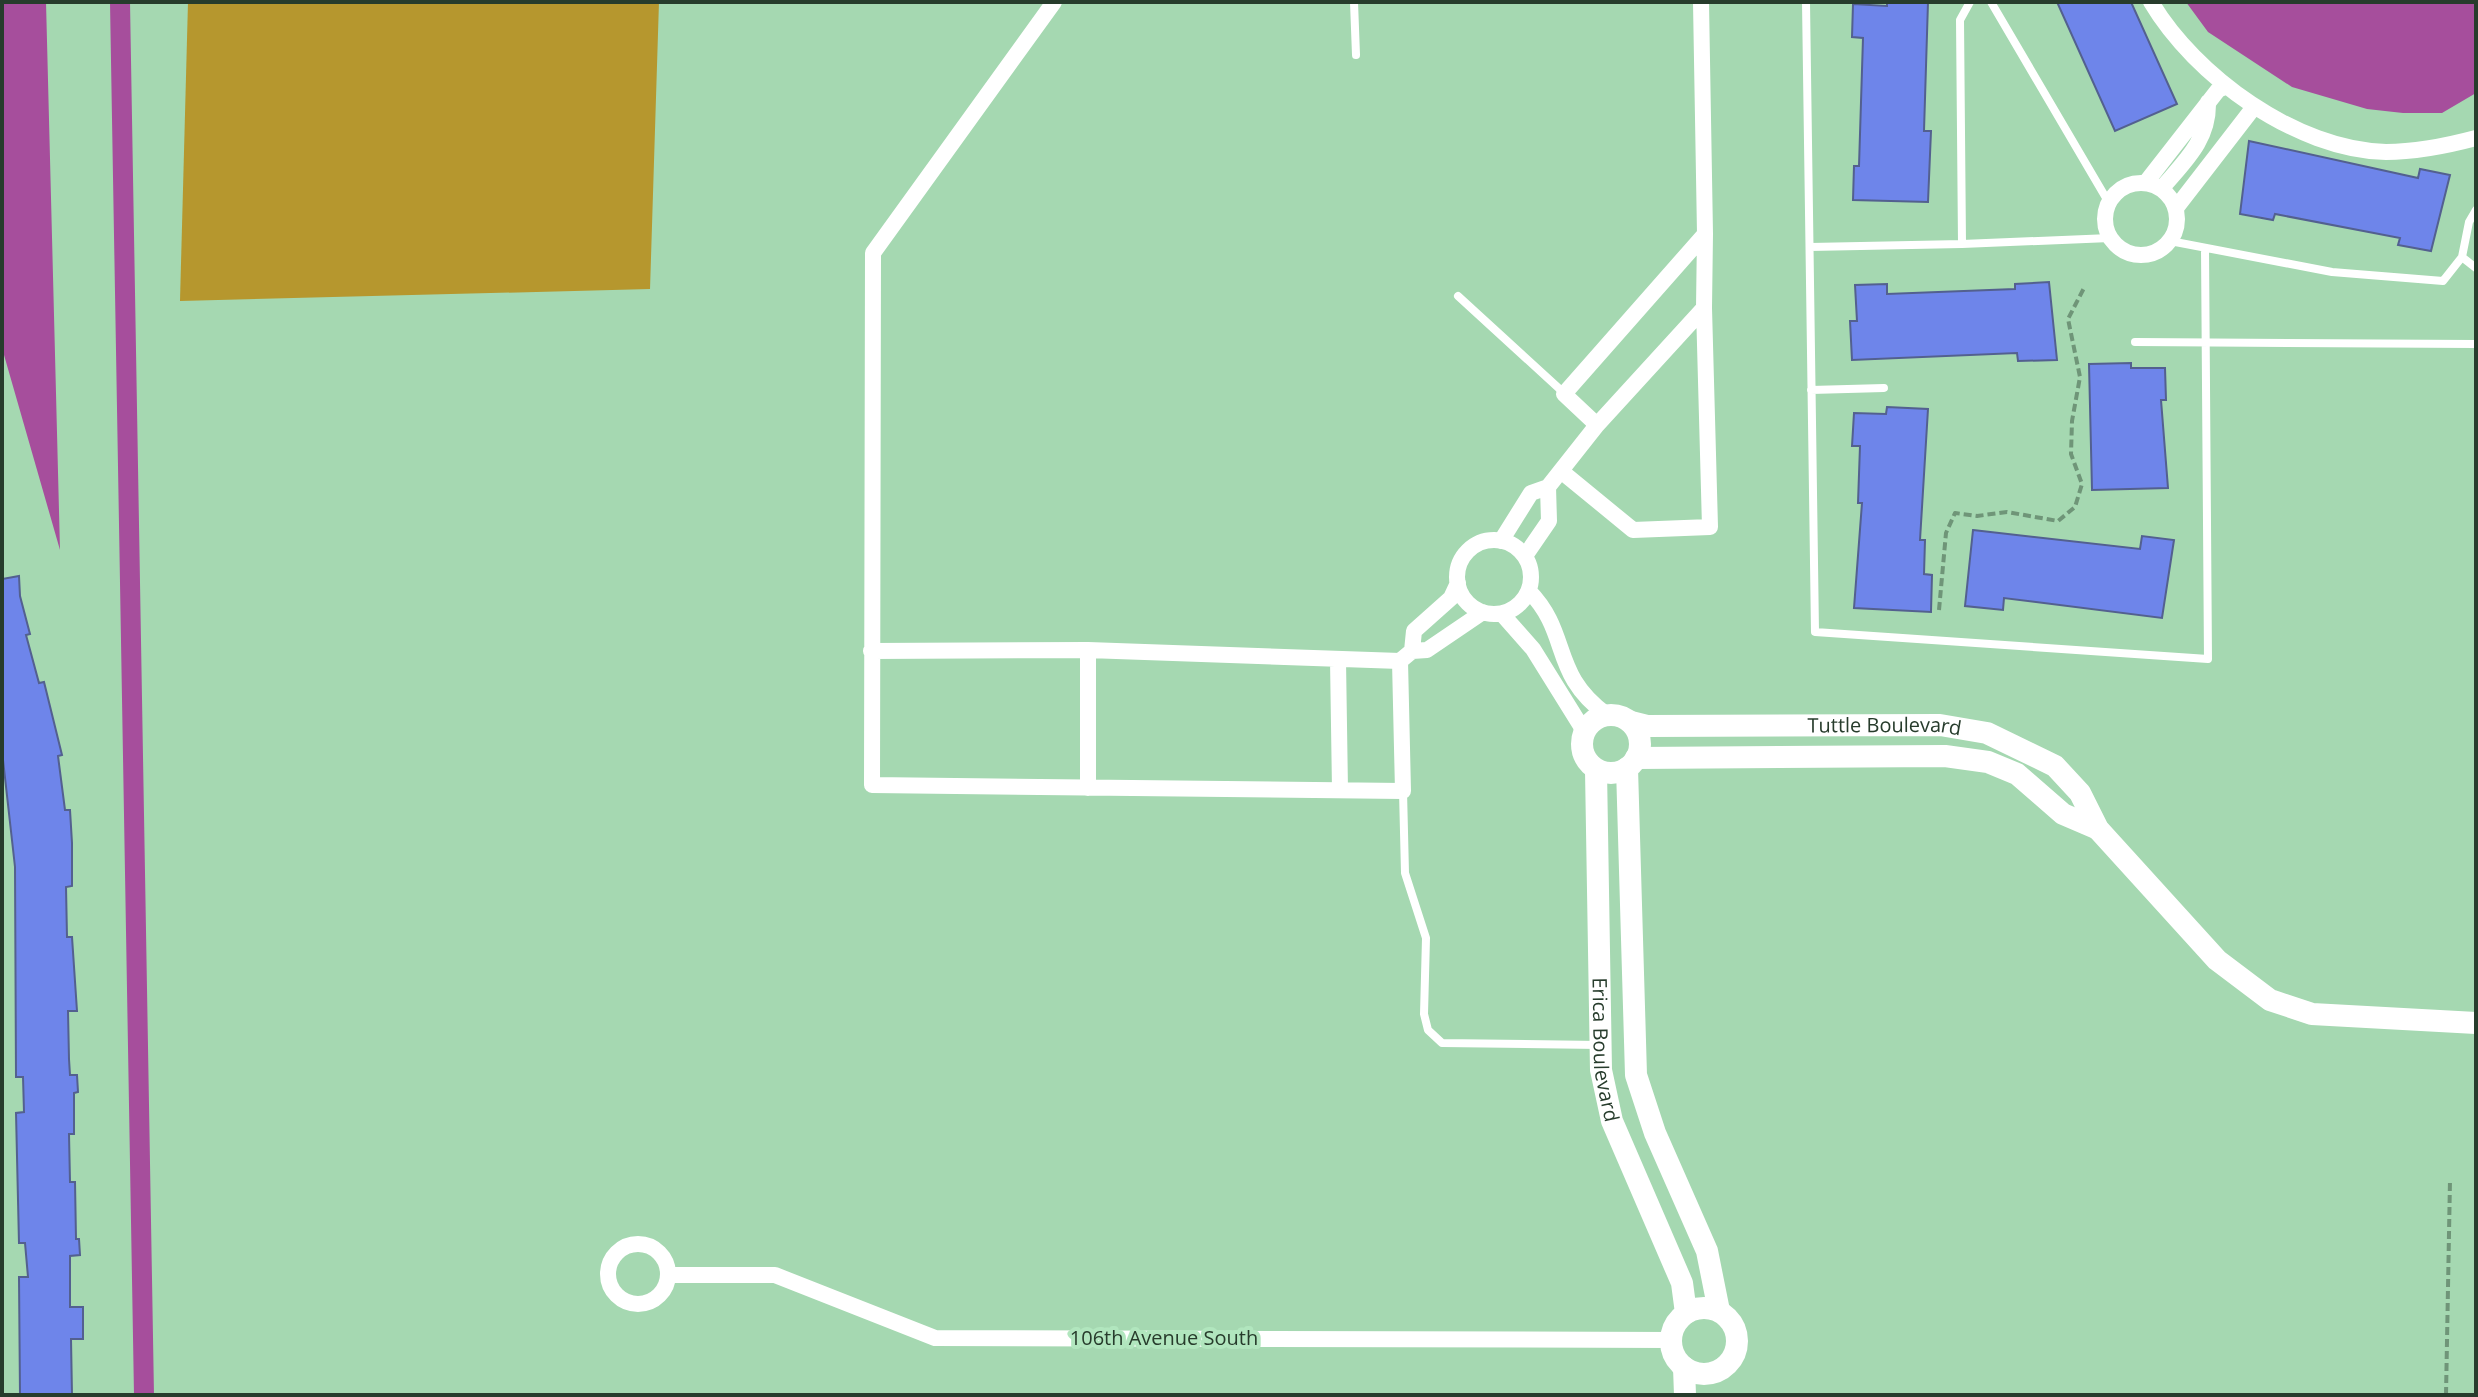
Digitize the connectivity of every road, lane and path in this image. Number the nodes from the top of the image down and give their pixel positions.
1 (1054, 2) edge
2 (1354, 2) edge
3 (1701, 2) edge
4 (1806, 2) edge
5 (1970, 2) edge
6 (1991, 2) edge
7 (2151, 2) edge
8 (1356, 55) dead end
9 (2225, 87) junction
10 (2254, 107) junction
11 (2476, 138) edge
12 (2154, 185) junction
13 (2109, 203) junction
14 (2176, 208) junction
15 (2476, 210) edge
16 (1705, 234) junction
17 (2110, 238) junction
18 (2170, 241) junction
19 (1962, 244) junction
20 (1810, 247) junction
21 (2205, 248) junction
22 (2462, 257) junction
23 (2476, 268) edge
24 (2085, 286) dead end
25 (1458, 296) dead end
26 (1704, 308) junction
27 (2204, 341) junction
28 (2135, 342) dead end
29 (2476, 344) edge
30 (1884, 388) dead end
31 (1811, 390) junction
32 (1564, 394) junction
33 (1597, 425) junction
34 (1561, 471) junction
35 (1548, 487) junction
36 (1501, 541) junction
37 (1525, 556) junction
38 (1458, 583) junction
39 (1529, 591) junction
40 (1939, 610) dead end
41 (1483, 612) junction
42 (1502, 614) junction
43 (1088, 650) junction
44 (871, 651) junction
45 (1406, 656) junction
46 (1338, 660) junction
47 (1607, 715) junction
48 (1631, 722) junction
49 (1584, 731) junction
50 (1632, 763) junction
51 (1596, 770) junction
52 (1088, 788) junction
53 (1340, 790) junction
54 (1403, 791) junction
55 (2098, 829) junction
56 (2476, 1023) edge
57 (1601, 1045) junction
58 (2450, 1180) dead end
59 (668, 1275) dead end
60 (1719, 1311) junction
61 (1686, 1313) junction
62 (1671, 1340) junction
63 (1684, 1367) junction
64 (1714, 1384) edge
65 (1685, 1395) edge
66 (2446, 1395) edge

1 - 44 street
2 - 8 lane
3 - 16 street
4 - 20 lane
5 - 19 lane
6 - 13 lane
7 - 9 street
9 - 10 street
9 - 12 street
10 - 11 street
10 - 14 street
12 - 13 street
12 - 14 street
13 - 17 street
14 - 18 street
15 - 22 lane
16 - 26 street
16 - 32 street
17 - 18 street
17 - 19 lane
18 - 21 lane
19 - 20 lane
20 - 31 lane
21 - 22 lane
21 - 27 lane
22 - 23 lane
24 - 40 path
25 - 32 lane
26 - 33 street
26 - 34 street
27 - 28 lane
27 - 29 lane
27 - 31 lane
30 - 31 lane
32 - 33 street
33 - 34 street
34 - 35 street
35 - 36 street
35 - 37 street
36 - 37 street
36 - 38 street
37 - 39 street
38 - 41 street
38 - 45 street
39 - 42 street
39 - 47 street
41 - 42 street
41 - 45 street
42 - 49 street
43 - 44 street
43 - 46 street
43 - 52 street
44 - 52 street
45 - 46 street
45 - 54 street
46 - 53 street
47 - 48 street
47 - 49 street
48 - 50 street
48 - 55 street, Tuttle Boulevard
49 - 51 street
50 - 51 street
50 - 55 street, Tuttle Boulevard
50 - 60 street, Erica Boulevard
51 - 57 street, Erica Boulevard
52 - 53 street
53 - 54 street
54 - 57 lane
55 - 56 street, Tuttle Boulevard
57 - 61 street, Erica Boulevard
58 - 66 path
59 - 62 street, 106th Avenue South
60 - 61 street
60 - 64 street
61 - 62 street
62 - 63 street
63 - 64 street
63 - 65 street

